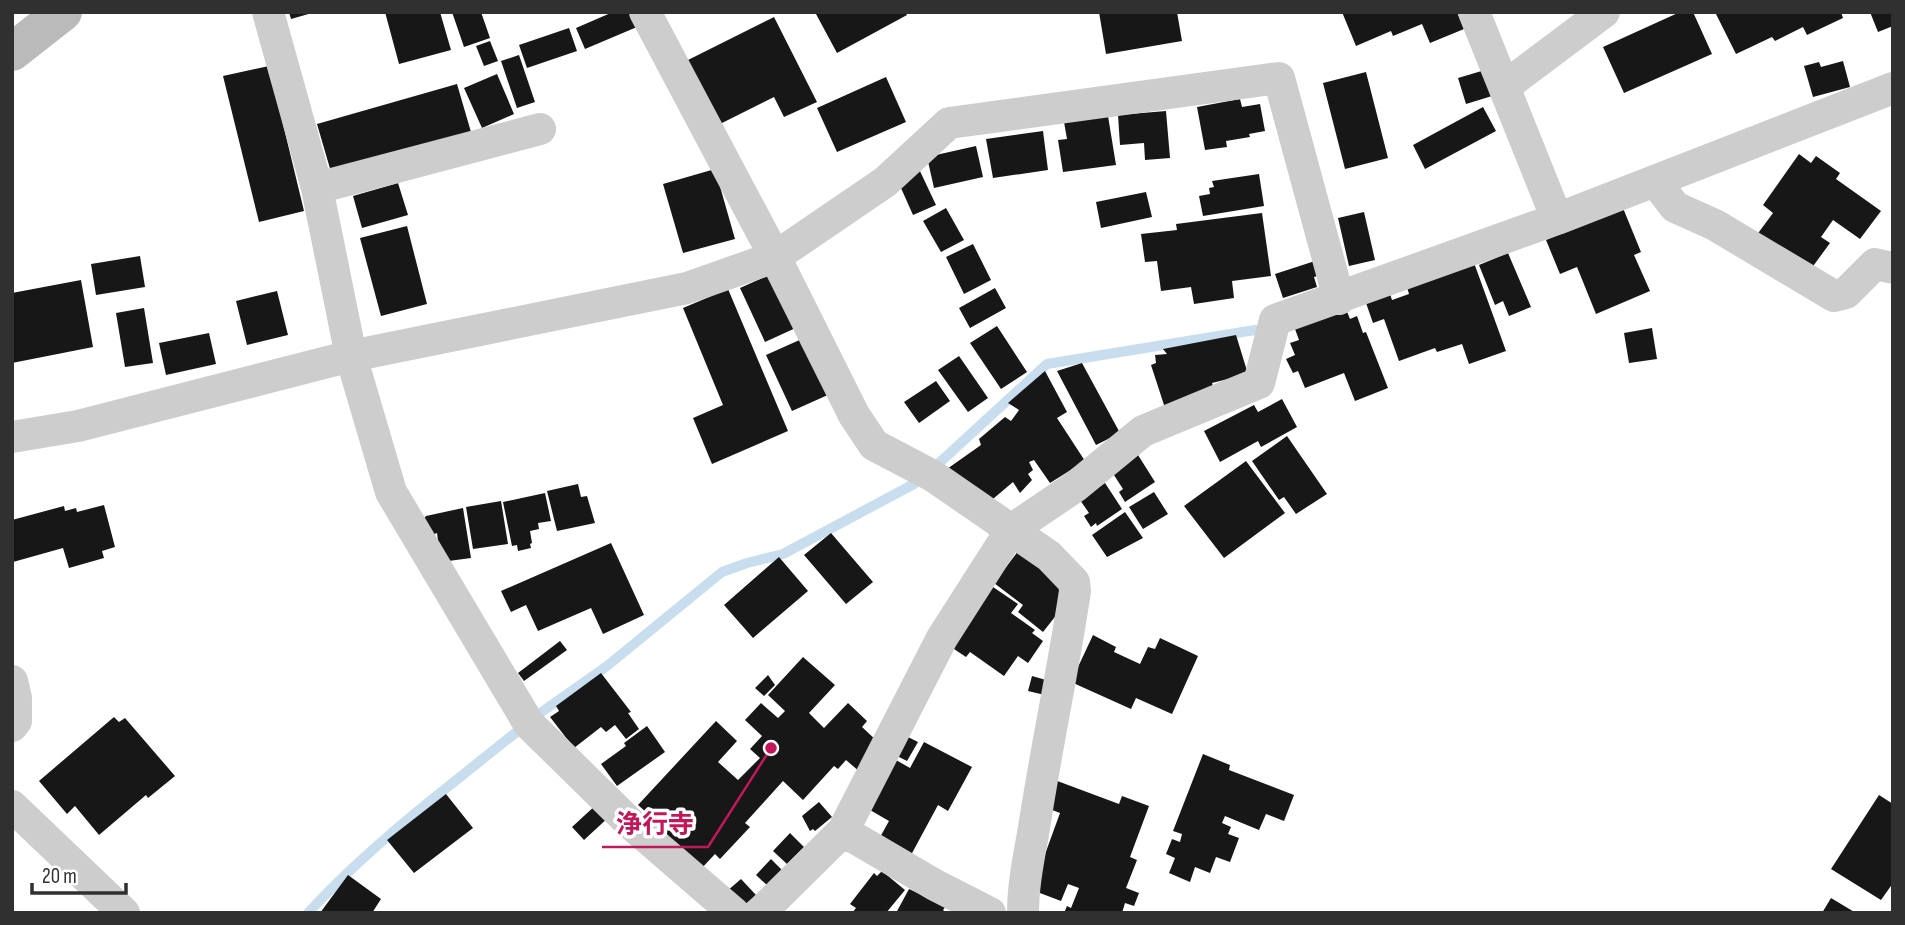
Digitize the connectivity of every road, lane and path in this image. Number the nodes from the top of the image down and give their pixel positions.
1 (63, 12) edge
2 (268, 12) edge
3 (645, 12) edge
4 (1474, 12) edge
5 (1604, 12) edge
6 (12, 52) edge
7 (1504, 87) junction
8 (1893, 88) edge
9 (540, 129) dead end
10 (1655, 181) junction
11 (317, 188) junction
12 (1557, 219) junction
13 (775, 257) junction
14 (1893, 268) edge
15 (1339, 299) junction
16 (351, 356) junction
17 (12, 437) edge
18 (1011, 530) junction
19 (12, 681) edge
20 (12, 726) edge
21 (12, 806) edge
22 (843, 831) junction
23 (124, 913) edge
24 (734, 913) edge
25 (760, 913) edge
26 (990, 913) edge
27 (1023, 913) edge

1 - 6 street
2 - 11 street
3 - 13 street
4 - 7 street
5 - 7 street
7 - 12 street
8 - 10 street
9 - 11 street
10 - 12 street
10 - 14 street
11 - 16 street
12 - 15 street
13 - 15 street
13 - 16 street
13 - 18 street
15 - 18 street
16 - 17 street
16 - 24 street
18 - 22 street
18 - 27 street
19 - 20 street
21 - 23 street
22 - 25 street
22 - 26 street

